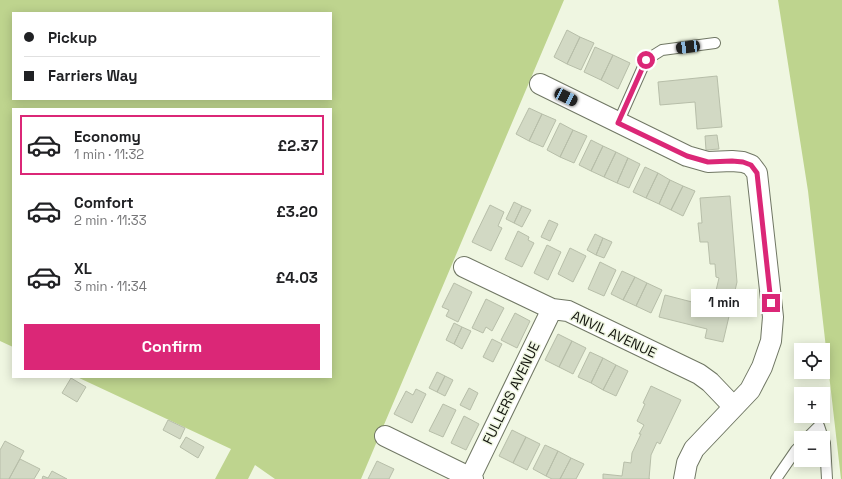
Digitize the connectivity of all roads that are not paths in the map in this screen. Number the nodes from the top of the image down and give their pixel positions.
1 (715, 43) dead end
2 (540, 84) dead end
3 (618, 123) junction
4 (464, 267) dead end
5 (552, 309) junction
6 (734, 406) junction
7 (814, 431) edge
8 (821, 431) edge
9 (384, 436) dead end
10 (794, 453) edge
11 (826, 467) edge
12 (471, 478) edge
13 (684, 479) edge
14 (776, 479) edge
15 (827, 479) edge

1 - 3 lane
2 - 3 street
3 - 6 street
4 - 5 street, ANVIL AVENUE
5 - 6 street, ANVIL AVENUE
5 - 12 street, FULLERS AVENUE
6 - 13 street
7 - 8 lane
9 - 12 street, FULLERS AVENUE
10 - 14 lane
11 - 15 lane

